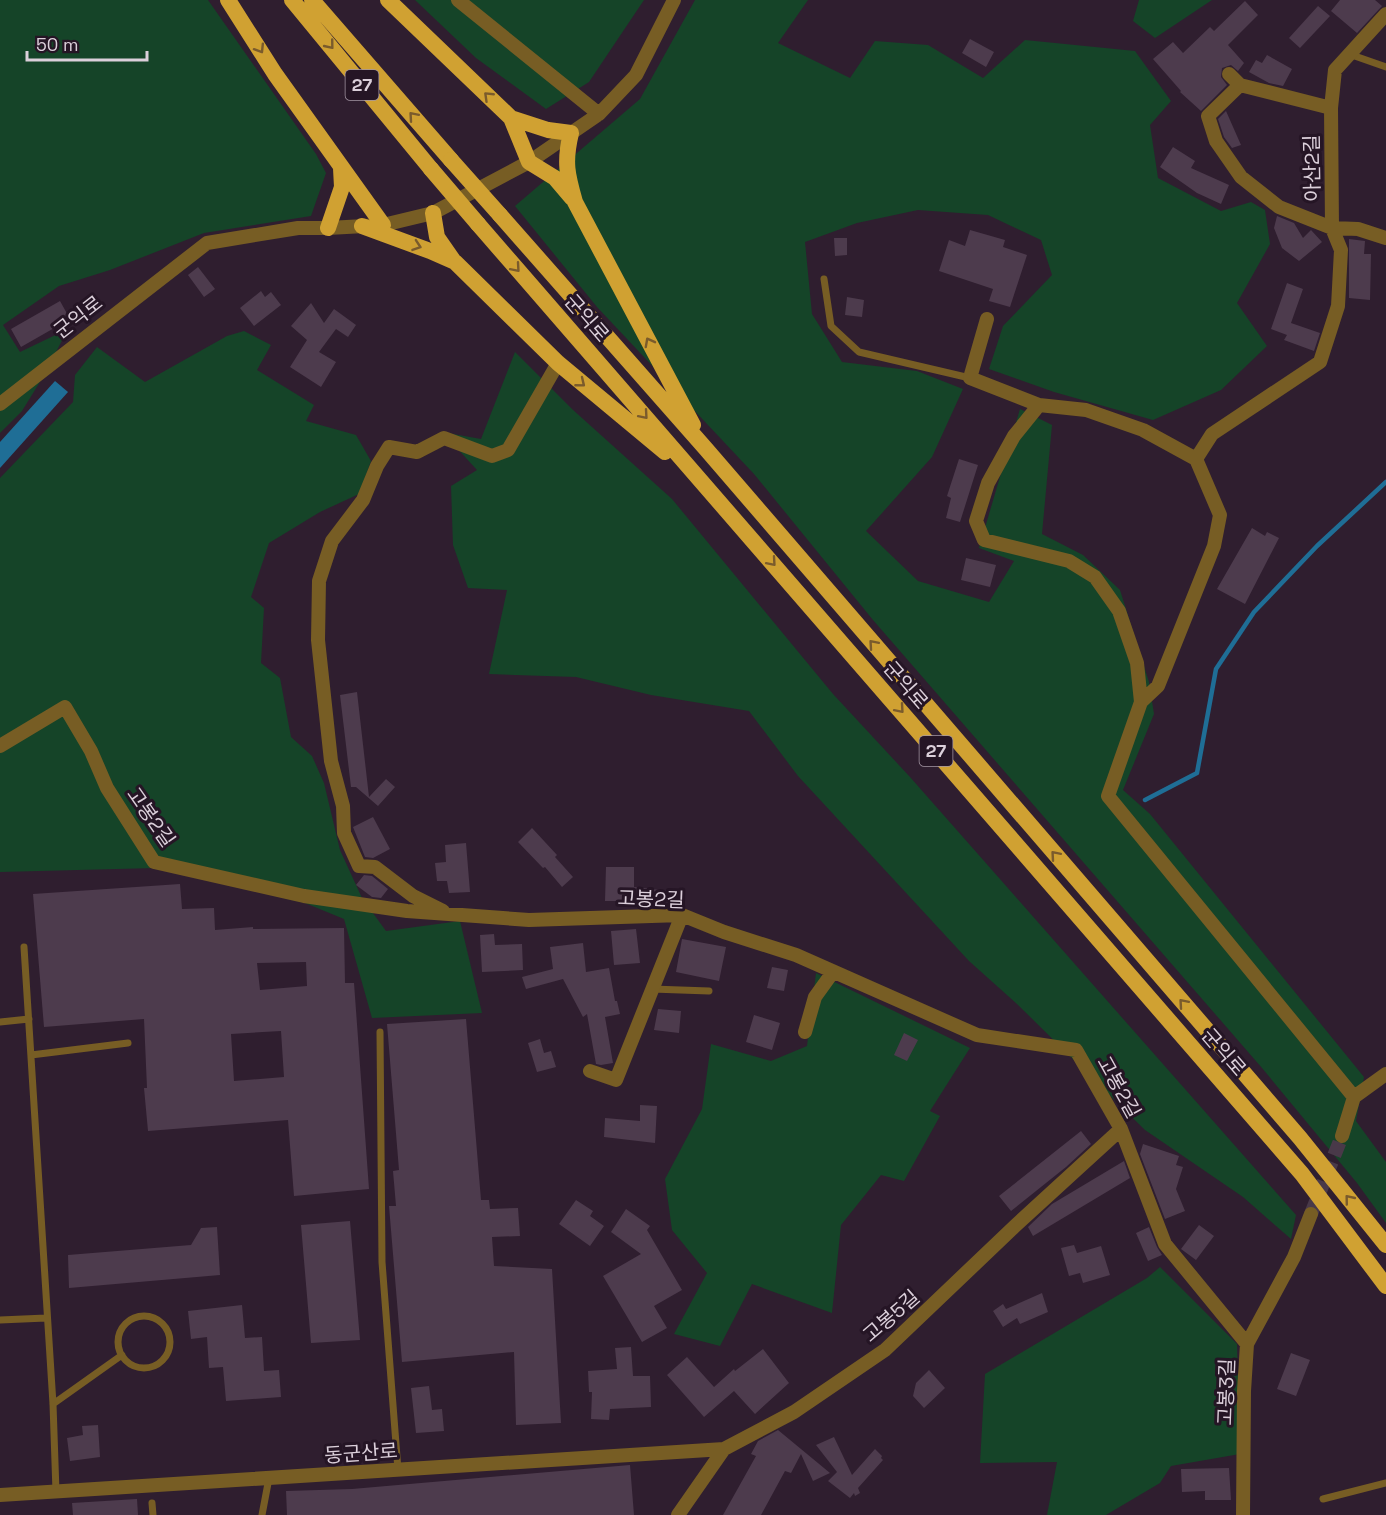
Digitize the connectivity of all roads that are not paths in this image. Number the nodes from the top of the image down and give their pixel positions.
1 (228, 0) edge
2 (292, 0) edge
3 (312, 0) edge
4 (388, 0) edge
5 (459, 0) edge
6 (674, 0) edge
7 (1386, 14) edge
8 (1349, 54) junction
9 (1386, 67) edge
10 (1229, 74) dead end
11 (1240, 85) junction
12 (1331, 108) junction
13 (599, 114) junction
14 (512, 118) junction
15 (571, 133) junction
16 (529, 162) junction
17 (341, 168) junction
18 (575, 202) junction
19 (433, 213) junction
20 (383, 225) junction
21 (362, 226) junction
22 (328, 228) junction
23 (1332, 228) junction
24 (1386, 238) edge
25 (455, 262) junction
26 (824, 279) dead end
27 (987, 320) dead end
28 (558, 363) junction
29 (970, 378) junction
30 (0, 404) edge
31 (1039, 405) junction
32 (706, 449) junction
33 (1196, 459) junction
34 (702, 482) junction
35 (1141, 702) junction
36 (0, 746) edge
37 (447, 914) junction
38 (682, 915) junction
39 (24, 947) dead end
40 (833, 972) junction
41 (652, 989) junction
42 (709, 991) dead end
43 (29, 1019) junction
44 (0, 1022) edge
45 (380, 1032) dead end
46 (805, 1032) dead end
47 (128, 1043) dead end
48 (31, 1055) junction
49 (590, 1071) dead end
50 (1386, 1074) edge
51 (1354, 1097) junction
52 (1121, 1128) junction
53 (1342, 1136) tunnel mouth
54 (1311, 1214) tunnel mouth
55 (1386, 1245) edge
56 (1386, 1286) edge
57 (46, 1318) junction
58 (0, 1320) edge
59 (1247, 1344) junction
60 (122, 1355) junction
61 (53, 1404) junction
62 (724, 1449) junction
63 (398, 1470) junction
64 (269, 1478) junction
65 (1386, 1483) edge
66 (56, 1492) junction
67 (0, 1496) edge
68 (1323, 1499) dead end
69 (152, 1503) dead end
70 (153, 1515) edge
71 (262, 1515) edge
72 (678, 1515) edge
73 (1243, 1515) edge

1 -> 17 highway
2 -> 34 highway, 군익로 / 27, bridge
32 -> 3 highway, 군익로 / 27, bridge
14 -> 4 highway
5 - 13 street
6 - 13 street, 군익로
7 - 8 street, 아산2길
8 - 9 lane
8 - 12 street, 아산2길
10 - 11 street
11 - 12 street, 아산2길
11 - 23 street
12 - 23 street, 아산2길
13 - 15 street, 군익로
14 - 15 highway
14 - 16 highway
15 - 16 street, 군익로
15 - 18 highway
16 - 18 highway
16 - 19 street, 군익로
17 - 20 highway
17 - 22 highway
32 -> 18 highway
19 - 20 street, 군익로
19 - 25 highway
20 - 21 street, 군익로
21 - 22 street, 군익로
21 -> 25 highway
22 - 30 street, 군익로
23 - 24 street
23 - 33 street, 아산2길
25 - 28 highway
26 - 29 lane
27 - 29 street
28 -> 34 highway
28 - 37 street
29 - 31 street
31 - 33 street
31 - 35 street
55 -> 32 highway, 군익로 / 27
33 - 35 street
34 -> 56 highway, 군익로 / 27
35 - 51 street
36 - 37 street, 고봉2길
37 - 38 street, 고봉2길
38 - 40 street, 고봉2길
38 - 41 street
39 - 43 lane
40 - 46 street
40 - 52 street, 고봉2길
41 - 42 lane
41 - 49 street
43 - 44 lane
43 - 48 lane
45 - 63 lane
47 - 48 lane
48 - 57 lane
50 - 51 street
51 - 53 street
52 - 59 street, 고봉2길
52 - 62 street, 고봉5길
54 - 59 street, 고봉3길
57 - 58 lane
57 - 61 lane
59 - 73 street, 고봉3길
60 - 60 lane
60 - 61 lane
61 - 66 lane
62 - 63 street, 동군산로
62 - 72 street, 고봉5길
63 - 64 street, 동군산로
64 - 66 street, 동군산로
64 - 71 lane
65 - 68 lane
66 - 67 street, 동군산로
69 - 70 lane

